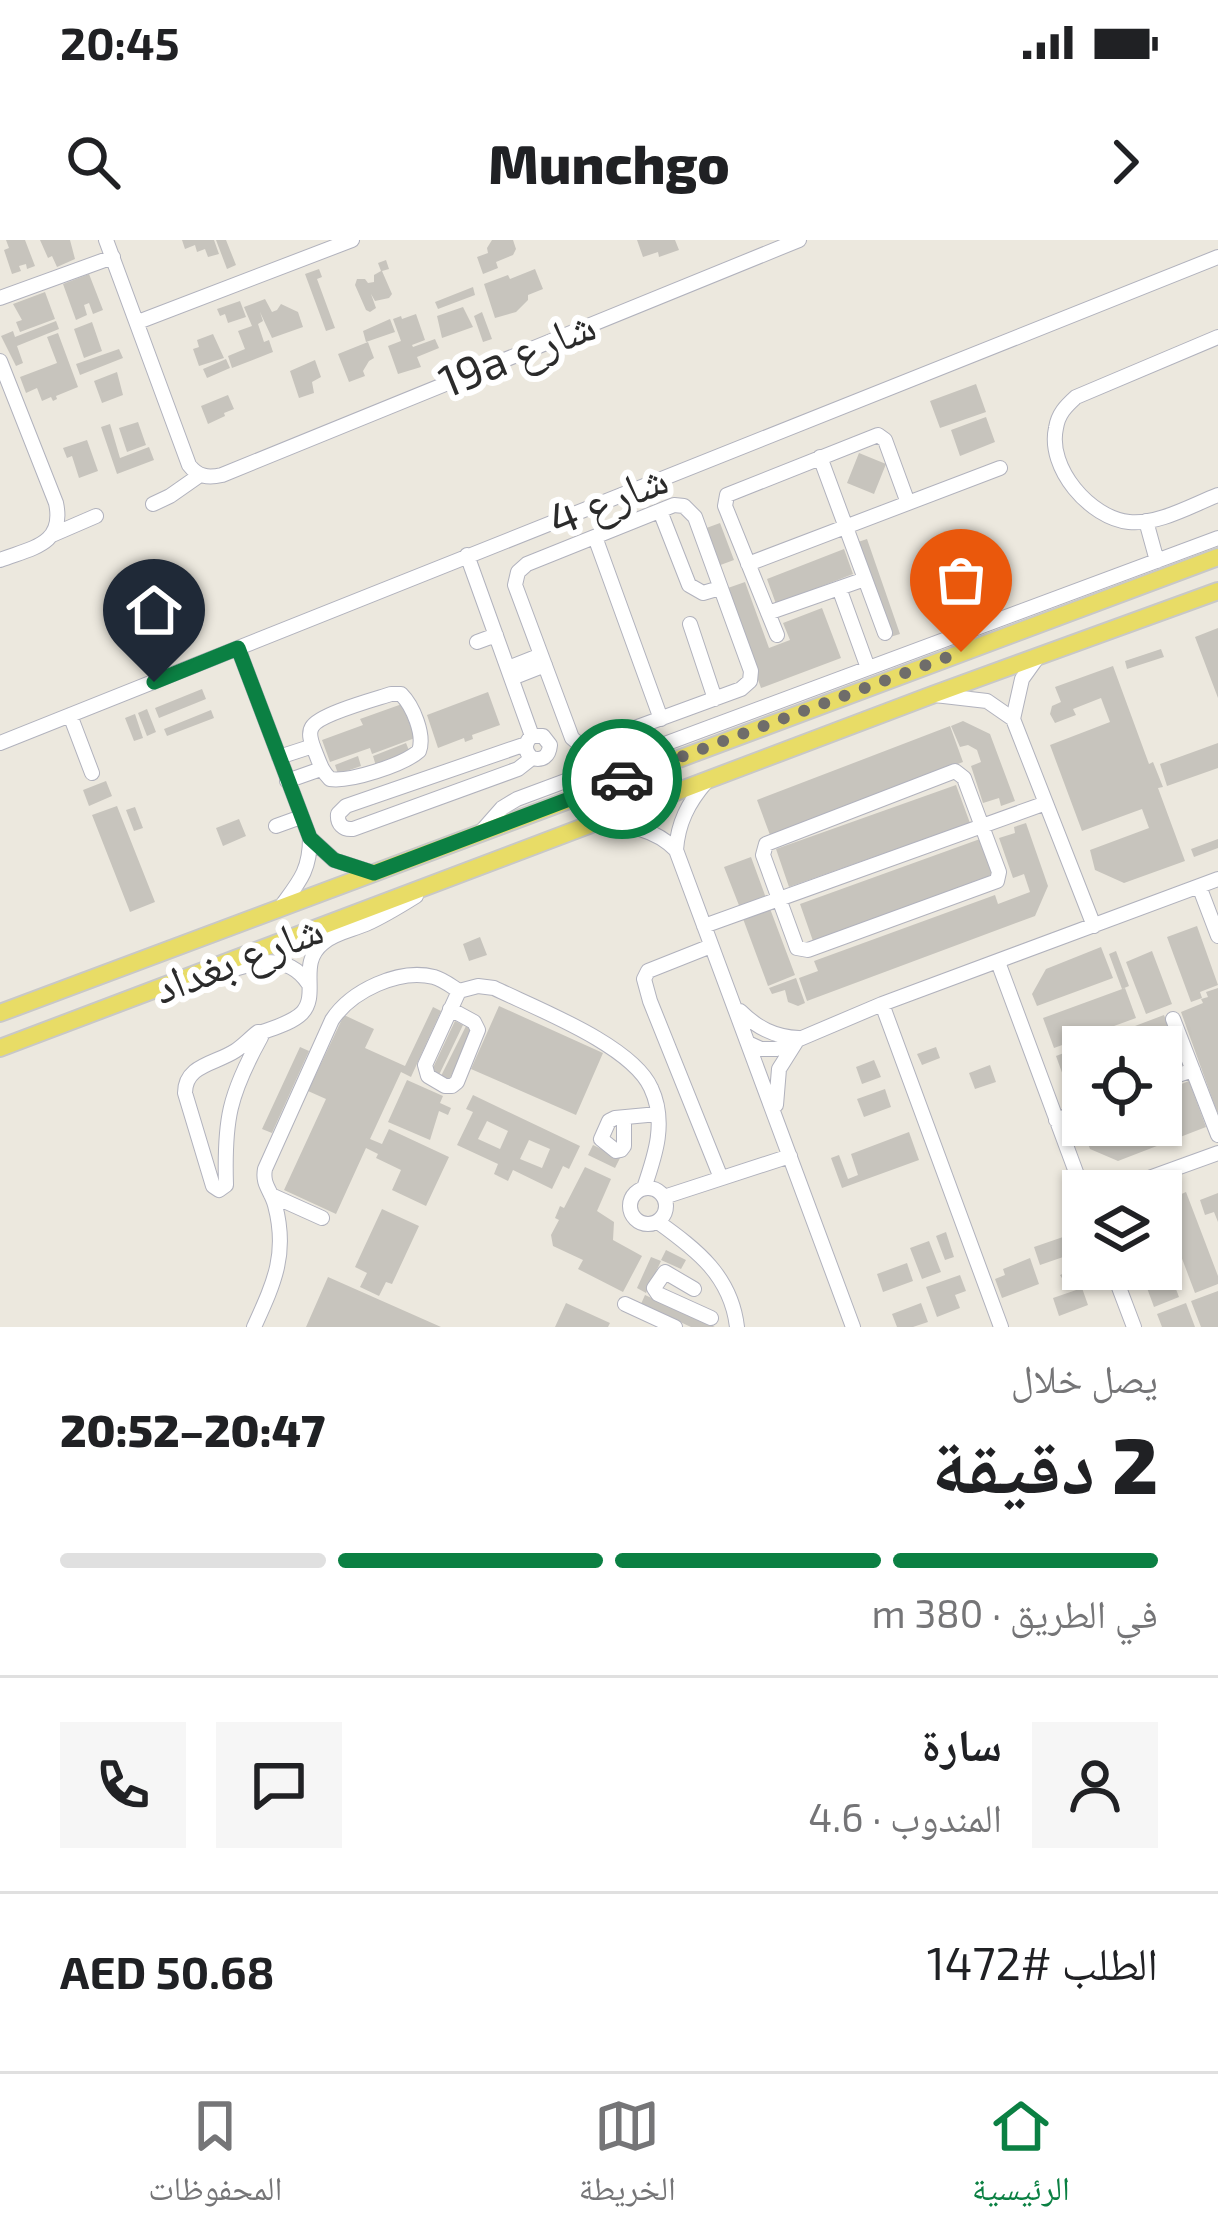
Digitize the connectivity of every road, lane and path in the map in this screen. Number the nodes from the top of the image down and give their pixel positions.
1 (106, 240) edge
2 (352, 240) edge
3 (799, 240) edge
4 (112, 257) junction
5 (1218, 257) edge
6 (0, 298) edge
7 (138, 322) junction
8 (1218, 337) edge
9 (0, 361) edge
10 (184, 448) junction
11 (820, 457) junction
12 (1000, 468) dead end
13 (235, 469) junction
14 (200, 475) junction
15 (48, 487) junction
16 (1218, 495) edge
17 (908, 503) junction
18 (153, 504) dead end
19 (660, 511) junction
20 (95, 516) dead end
21 (1146, 521) junction
22 (845, 527) junction
23 (52, 535) junction
24 (595, 537) junction
25 (1218, 538) edge
26 (25, 550) junction
27 (467, 555) junction
28 (1218, 557) edge
29 (0, 560) edge
30 (1156, 561) junction
31 (748, 563) junction
32 (865, 579) junction
33 (838, 588) junction
34 (721, 589) junction
35 (1218, 591) edge
36 (768, 614) junction
37 (690, 624) dead end
38 (885, 633) dead end
39 (496, 635) junction
40 (777, 635) dead end
41 (477, 642) dead end
42 (238, 648) junction
43 (1038, 656) junction
44 (543, 660) junction
45 (868, 668) junction
46 (510, 673) junction
47 (932, 695) junction
48 (715, 699) junction
49 (70, 715) junction
50 (1013, 718) junction
51 (661, 719) junction
52 (0, 743) edge
53 (313, 746) junction
54 (530, 746) junction
55 (279, 757) junction
56 (321, 769) junction
57 (92, 772) dead end
58 (287, 781) junction
59 (706, 782) junction
60 (1046, 803) junction
61 (301, 817) junction
62 (597, 823) junction
63 (276, 826) dead end
64 (982, 826) junction
65 (480, 833) junction
66 (310, 838) junction
67 (676, 850) junction
68 (374, 873) junction
69 (1218, 879) edge
70 (431, 885) junction
71 (1199, 886) junction
72 (779, 899) junction
73 (280, 909) junction
74 (704, 926) junction
75 (1094, 926) junction
76 (1218, 936) edge
77 (711, 946) junction
78 (998, 962) junction
79 (308, 983) junction
80 (167, 985) junction
81 (459, 992) junction
82 (732, 1001) junction
83 (881, 1004) junction
84 (450, 1009) junction
85 (0, 1012) edge
86 (1173, 1019) dead end
87 (260, 1033) junction
88 (799, 1039) junction
89 (748, 1042) junction
90 (0, 1050) edge
91 (1192, 1070) junction
92 (1182, 1074) edge
93 (658, 1114) junction
94 (776, 1117) junction
95 (624, 1118) dead end
96 (1062, 1118) edge
97 (1056, 1120) junction
98 (1218, 1135) edge
99 (1218, 1154) edge
100 (790, 1156) junction
101 (1075, 1170) edge
102 (1173, 1170) edge
103 (721, 1178) junction
104 (644, 1189) junction
105 (271, 1195) junction
106 (664, 1196) junction
107 (322, 1217) dead end
108 (658, 1222) junction
109 (721, 1278) junction
110 (694, 1289) junction
111 (1118, 1290) edge
112 (625, 1304) dead end
113 (684, 1306) junction
114 (711, 1318) dead end
115 (1129, 1326) edge
116 (254, 1327) edge
117 (675, 1327) edge
118 (737, 1327) edge
119 (853, 1327) edge
120 (1001, 1327) edge

1 - 4 street
2 - 7 street
3 - 13 street, 19a شارع
4 - 6 street
4 - 7 street
5 - 27 street, شارع 4
7 - 10 street
8 - 21 street
9 - 15 street
10 - 13 street
10 - 14 street
11 - 17 street
11 - 22 street
11 - 31 street
12 - 17 street
13 - 14 street, 19a شارع
14 - 18 street
15 - 23 street
15 - 26 street
16 - 21 street
17 - 22 street
19 - 24 street
19 - 34 street
19 - 34 street
20 - 23 street
21 - 30 street
22 - 31 street
22 - 32 street
23 - 26 street
24 - 44 street
24 - 51 street
25 - 30 street
26 - 29 street
27 - 39 street
27 - 42 street, شارع 4
28 - 65 main road, شارع بغداد
30 - 45 street
31 - 36 street
32 - 33 street
32 - 38 street
33 - 36 street
33 - 45 street
34 - 48 street
35 - 43 main road, شارع بغداد
36 - 40 street
37 - 48 street
39 - 41 street
39 - 46 street
42 - 49 street, شارع 4
42 - 55 street
43 - 47 main road, شارع بغداد
43 - 50 street
44 - 46 street
44 - 51 street
45 - 65 street
46 - 54 street
47 - 50 street
47 - 59 main road, شارع بغداد
48 - 51 street
49 - 52 street, شارع 4
49 - 57 street
50 - 60 street
53 - 55 street
53 - 56 street
53 - 56 street
54 - 54 street
55 - 58 street
56 - 58 street
58 - 61 street
59 - 62 main road, شارع بغداد
59 - 67 street
60 - 64 street
60 - 75 street
61 - 63 street
61 - 66 street
62 - 67 street
62 - 70 main road, شارع بغداد
64 - 72 street
64 - 72 street
64 - 72 street
65 - 68 main road, شارع بغداد
66 - 68 street
66 - 73 street
67 - 74 street
68 - 73 main road, شارع بغداد
69 - 71 street
70 - 79 street
70 - 80 main road, شارع بغداد
71 - 75 street
71 - 76 street
72 - 74 street
73 - 85 main road, شارع بغداد
74 - 77 street
75 - 78 street
77 - 82 street
77 - 103 street
78 - 83 street
78 - 97 street
79 - 80 street
79 - 87 street
80 - 90 main road, شارع بغداد
81 - 84 street
81 - 93 street
81 - 105 street
82 - 88 street
82 - 89 street
83 - 88 street
83 - 120 street
84 - 84 street
86 - 91 street
87 - 87 street
88 - 89 street
88 - 94 street
89 - 94 street
91 - 92 street
91 - 98 street
93 - 95 street
93 - 104 street
94 - 100 street
96 - 97 street
97 - 101 street
99 - 102 street
100 - 103 street
100 - 119 street
103 - 106 street
104 - 106 street
104 - 108 street
105 - 107 street
105 - 116 street
106 - 108 street
108 - 109 street
109 - 110 street
109 - 118 street
110 - 113 street
110 - 113 street
111 - 115 street
112 - 117 street
113 - 114 street

